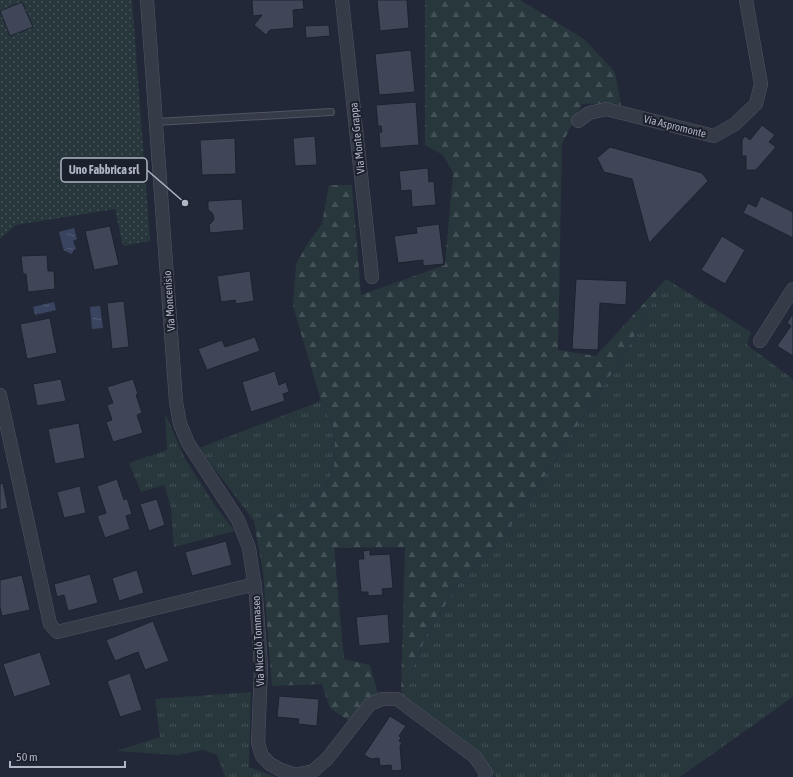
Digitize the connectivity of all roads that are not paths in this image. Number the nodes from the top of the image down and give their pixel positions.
1 (146, 0) edge
2 (342, 0) edge
3 (746, 0) edge
4 (331, 112) dead end
5 (578, 121) dead end
6 (156, 122) junction
7 (372, 277) dead end
8 (793, 289) edge
9 (760, 341) dead end
10 (0, 395) edge
11 (255, 584) junction
12 (485, 777) edge

1 - 6 street, Via Moncenisio
2 - 7 street, Via Monte Grappa
3 - 5 street, Via Aspromonte
4 - 6 lane
6 - 11 street, Via Moncenisio
8 - 9 street
10 - 11 street, Via Niccolò Tommaseo
11 - 12 street, Via Niccolò Tommaseo

